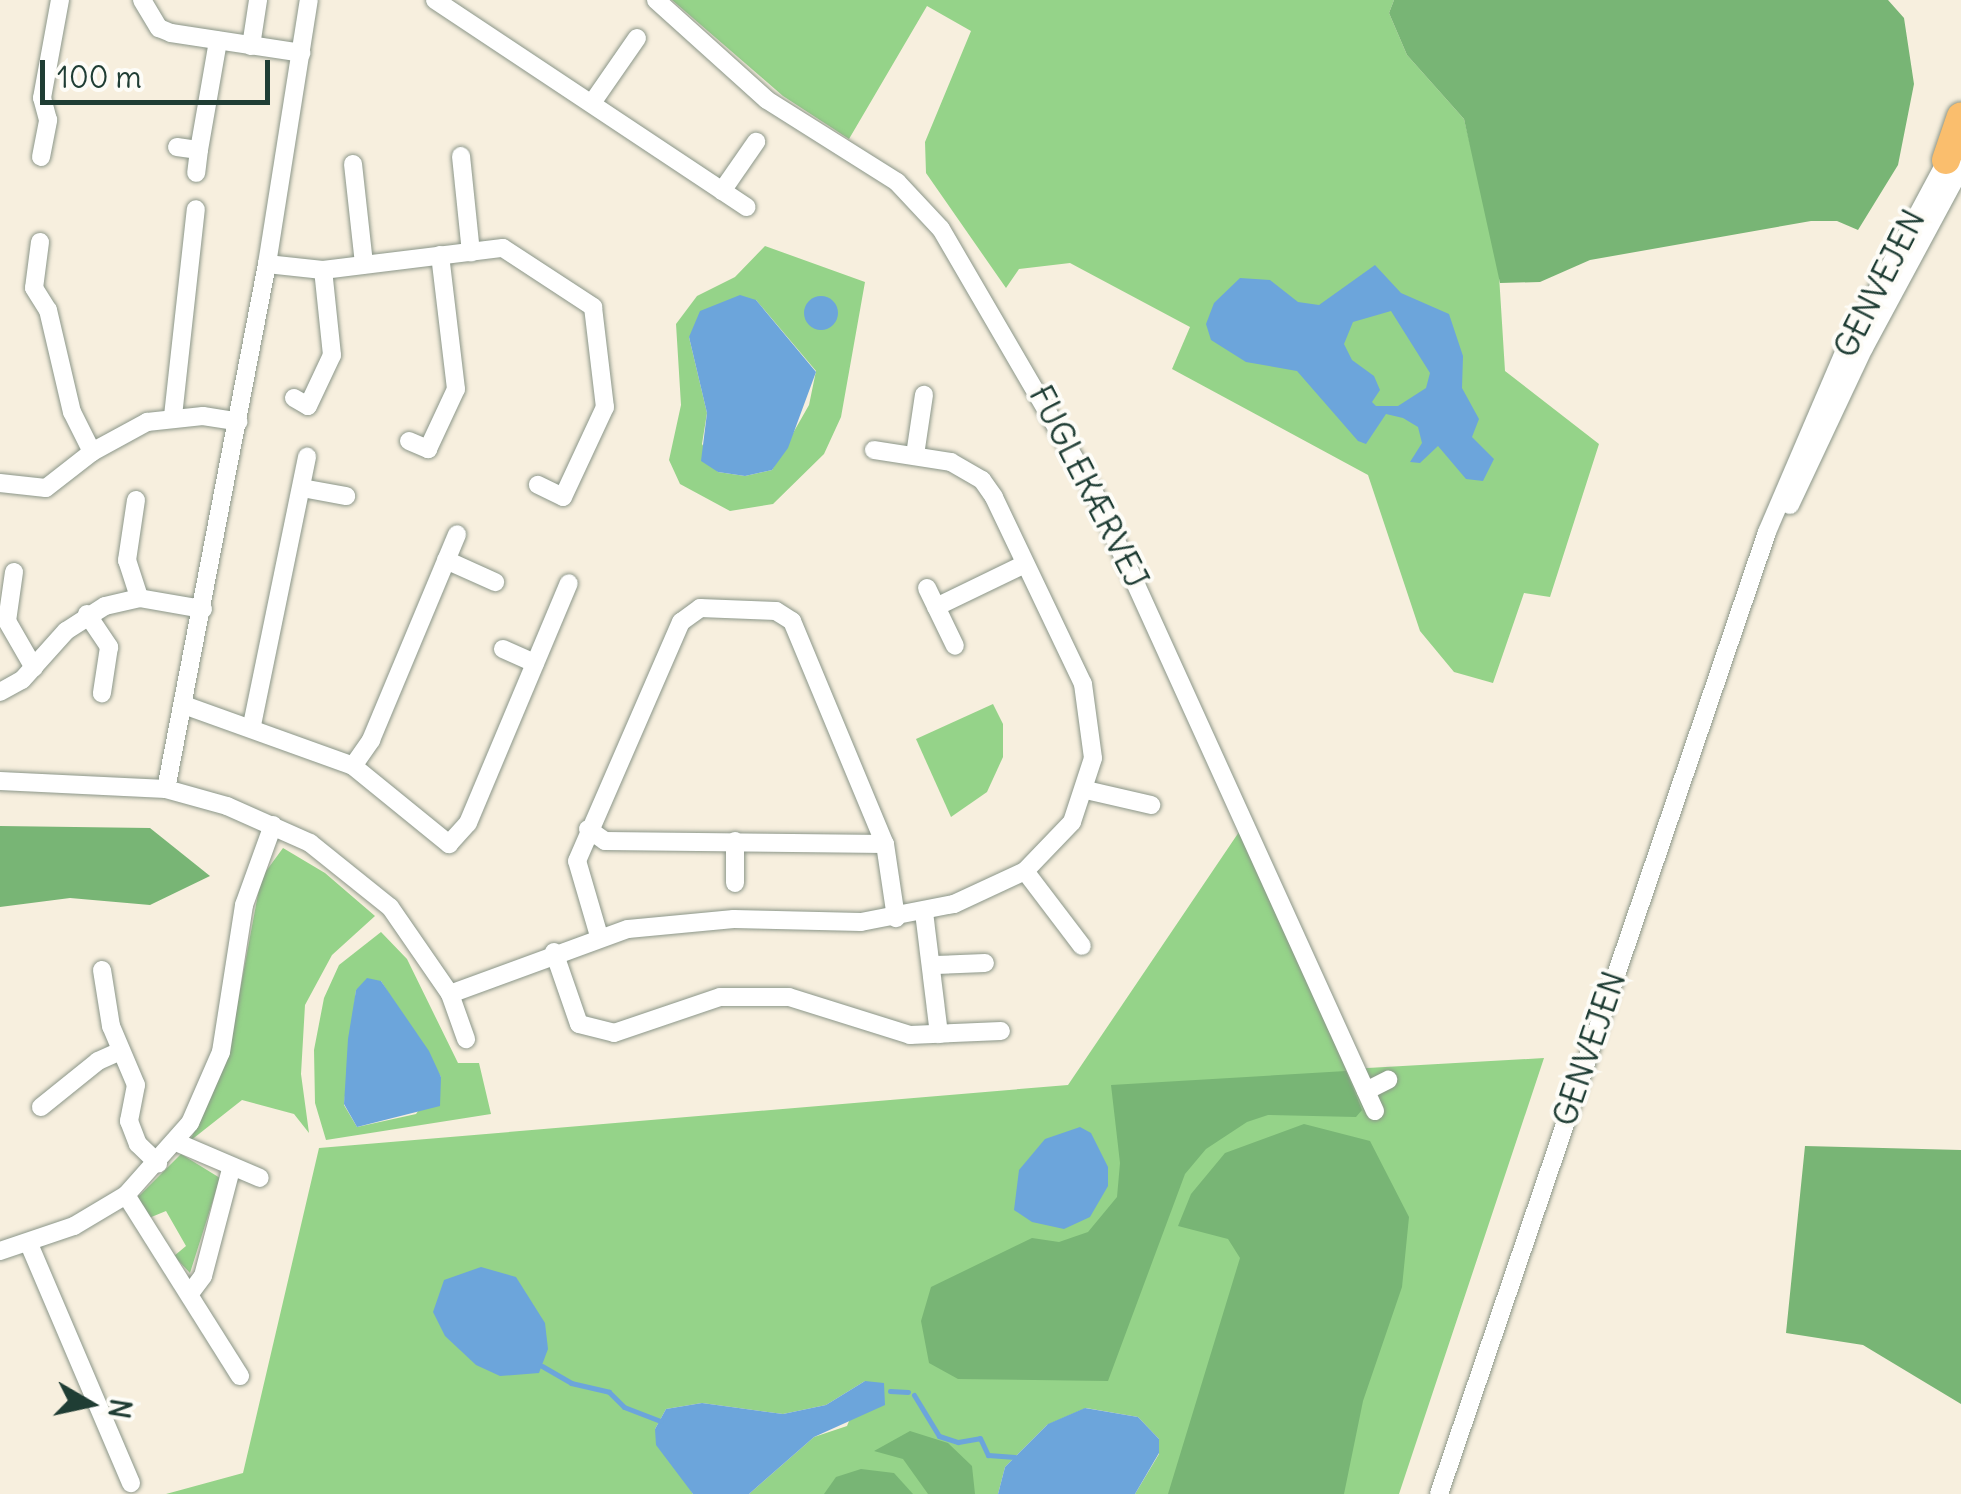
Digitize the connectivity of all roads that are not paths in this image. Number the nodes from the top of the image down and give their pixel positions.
1 (60, 0) edge
2 (142, 0) edge
3 (258, 0) edge
4 (309, 0) edge
5 (435, 0) edge
6 (656, 0) edge
7 (637, 38) dead end
8 (218, 41) junction
9 (251, 46) junction
10 (301, 54) junction
11 (592, 103) junction
12 (1961, 116) edge
13 (1961, 134) edge
14 (756, 142) dead end
15 (177, 147) dead end
16 (199, 150) junction
17 (461, 156) dead end
18 (42, 157) dead end
19 (353, 164) dead end
20 (1954, 164) edge
21 (196, 174) dead end
22 (722, 190) junction
23 (747, 207) dead end
24 (196, 209) dead end
25 (40, 242) dead end
26 (471, 252) junction
27 (440, 255) junction
28 (267, 264) junction
29 (364, 264) junction
30 (323, 270) junction
31 (924, 395) dead end
32 (294, 398) dead end
33 (173, 416) junction
34 (238, 422) junction
35 (410, 441) dead end
36 (874, 450) dead end
37 (92, 452) junction
38 (915, 455) junction
39 (307, 457) dead end
40 (0, 482) edge
41 (538, 485) dead end
42 (302, 488) junction
43 (346, 496) dead end
44 (136, 500) dead end
45 (457, 534) dead end
46 (446, 560) junction
47 (1025, 564) junction
48 (14, 572) dead end
49 (495, 582) dead end
50 (569, 583) dead end
51 (927, 588) dead end
52 (139, 598) junction
53 (936, 608) junction
54 (203, 609) junction
55 (87, 614) junction
56 (954, 646) dead end
57 (503, 649) dead end
58 (536, 663) junction
59 (34, 668) junction
60 (0, 692) edge
61 (102, 693) dead end
62 (184, 705) junction
63 (252, 725) junction
64 (353, 766) junction
65 (0, 781) edge
66 (166, 789) junction
67 (1086, 790) junction
68 (1151, 806) dead end
69 (273, 825) junction
70 (588, 829) junction
71 (735, 841) junction
72 (885, 844) junction
73 (1025, 872) junction
74 (735, 883) dead end
75 (924, 912) junction
76 (896, 918) junction
77 (599, 936) junction
78 (1082, 946) dead end
79 (554, 952) junction
80 (985, 963) dead end
81 (935, 965) junction
82 (102, 970) dead end
83 (450, 994) junction
84 (1002, 1031) dead end
85 (939, 1034) junction
86 (466, 1040) dead end
87 (120, 1051) junction
88 (1388, 1080) dead end
89 (1366, 1091) junction
90 (42, 1107) dead end
91 (1375, 1112) dead end
92 (176, 1142) junction
93 (158, 1163) junction
94 (231, 1169) junction
95 (260, 1178) dead end
96 (126, 1195) junction
97 (29, 1244) junction
98 (0, 1251) edge
99 (191, 1292) junction
100 (240, 1376) dead end
101 (131, 1483) dead end
102 (1439, 1494) edge

1 - 18 street
2 - 8 street
3 - 9 street
4 - 10 street
5 - 11 street
6 - 89 street, FUGLEKÆRVEJ
7 - 11 street
8 - 9 street
8 - 16 street
9 - 10 street
10 - 28 street
11 - 22 street
12 - 20 highway
13 - 20 street, GENVEJEN
14 - 22 street
15 - 16 street
16 - 21 street
17 - 26 street
19 - 29 street
20 - 102 street, GENVEJEN
22 - 23 street
24 - 33 street
25 - 37 street
26 - 27 street
26 - 41 street
27 - 29 street
27 - 35 street
28 - 30 street
28 - 34 street
29 - 30 street
30 - 32 street
31 - 38 street
33 - 34 street
33 - 37 street
34 - 54 street
36 - 38 street
37 - 40 street
38 - 47 street
39 - 42 street
42 - 43 street
42 - 63 street
44 - 52 street
45 - 46 street
46 - 49 street
46 - 64 street
47 - 53 street
47 - 67 street
48 - 59 street
50 - 58 street
51 - 53 street
52 - 54 street
52 - 55 street
53 - 56 street
54 - 62 street
55 - 59 street
55 - 61 street
57 - 58 street
58 - 64 street
59 - 60 street
62 - 63 street
62 - 66 street
63 - 64 street
65 - 66 street
66 - 69 street
67 - 68 street
67 - 73 street
69 - 83 street
69 - 92 street
70 - 71 street
70 - 72 street
70 - 77 street
71 - 72 street
71 - 74 street
72 - 76 street
73 - 75 street
73 - 78 street
75 - 76 street
75 - 81 street
76 - 77 street
77 - 79 street
79 - 83 street
79 - 85 street
80 - 81 street
81 - 85 street
82 - 87 street
83 - 86 street
84 - 85 street
87 - 90 street
87 - 93 street
88 - 89 street
89 - 91 street, FUGLEKÆRVEJ
92 - 93 street
92 - 94 street
93 - 96 street
94 - 95 street
94 - 99 street
96 - 97 street
96 - 99 street
97 - 98 street
97 - 101 street
99 - 100 street

